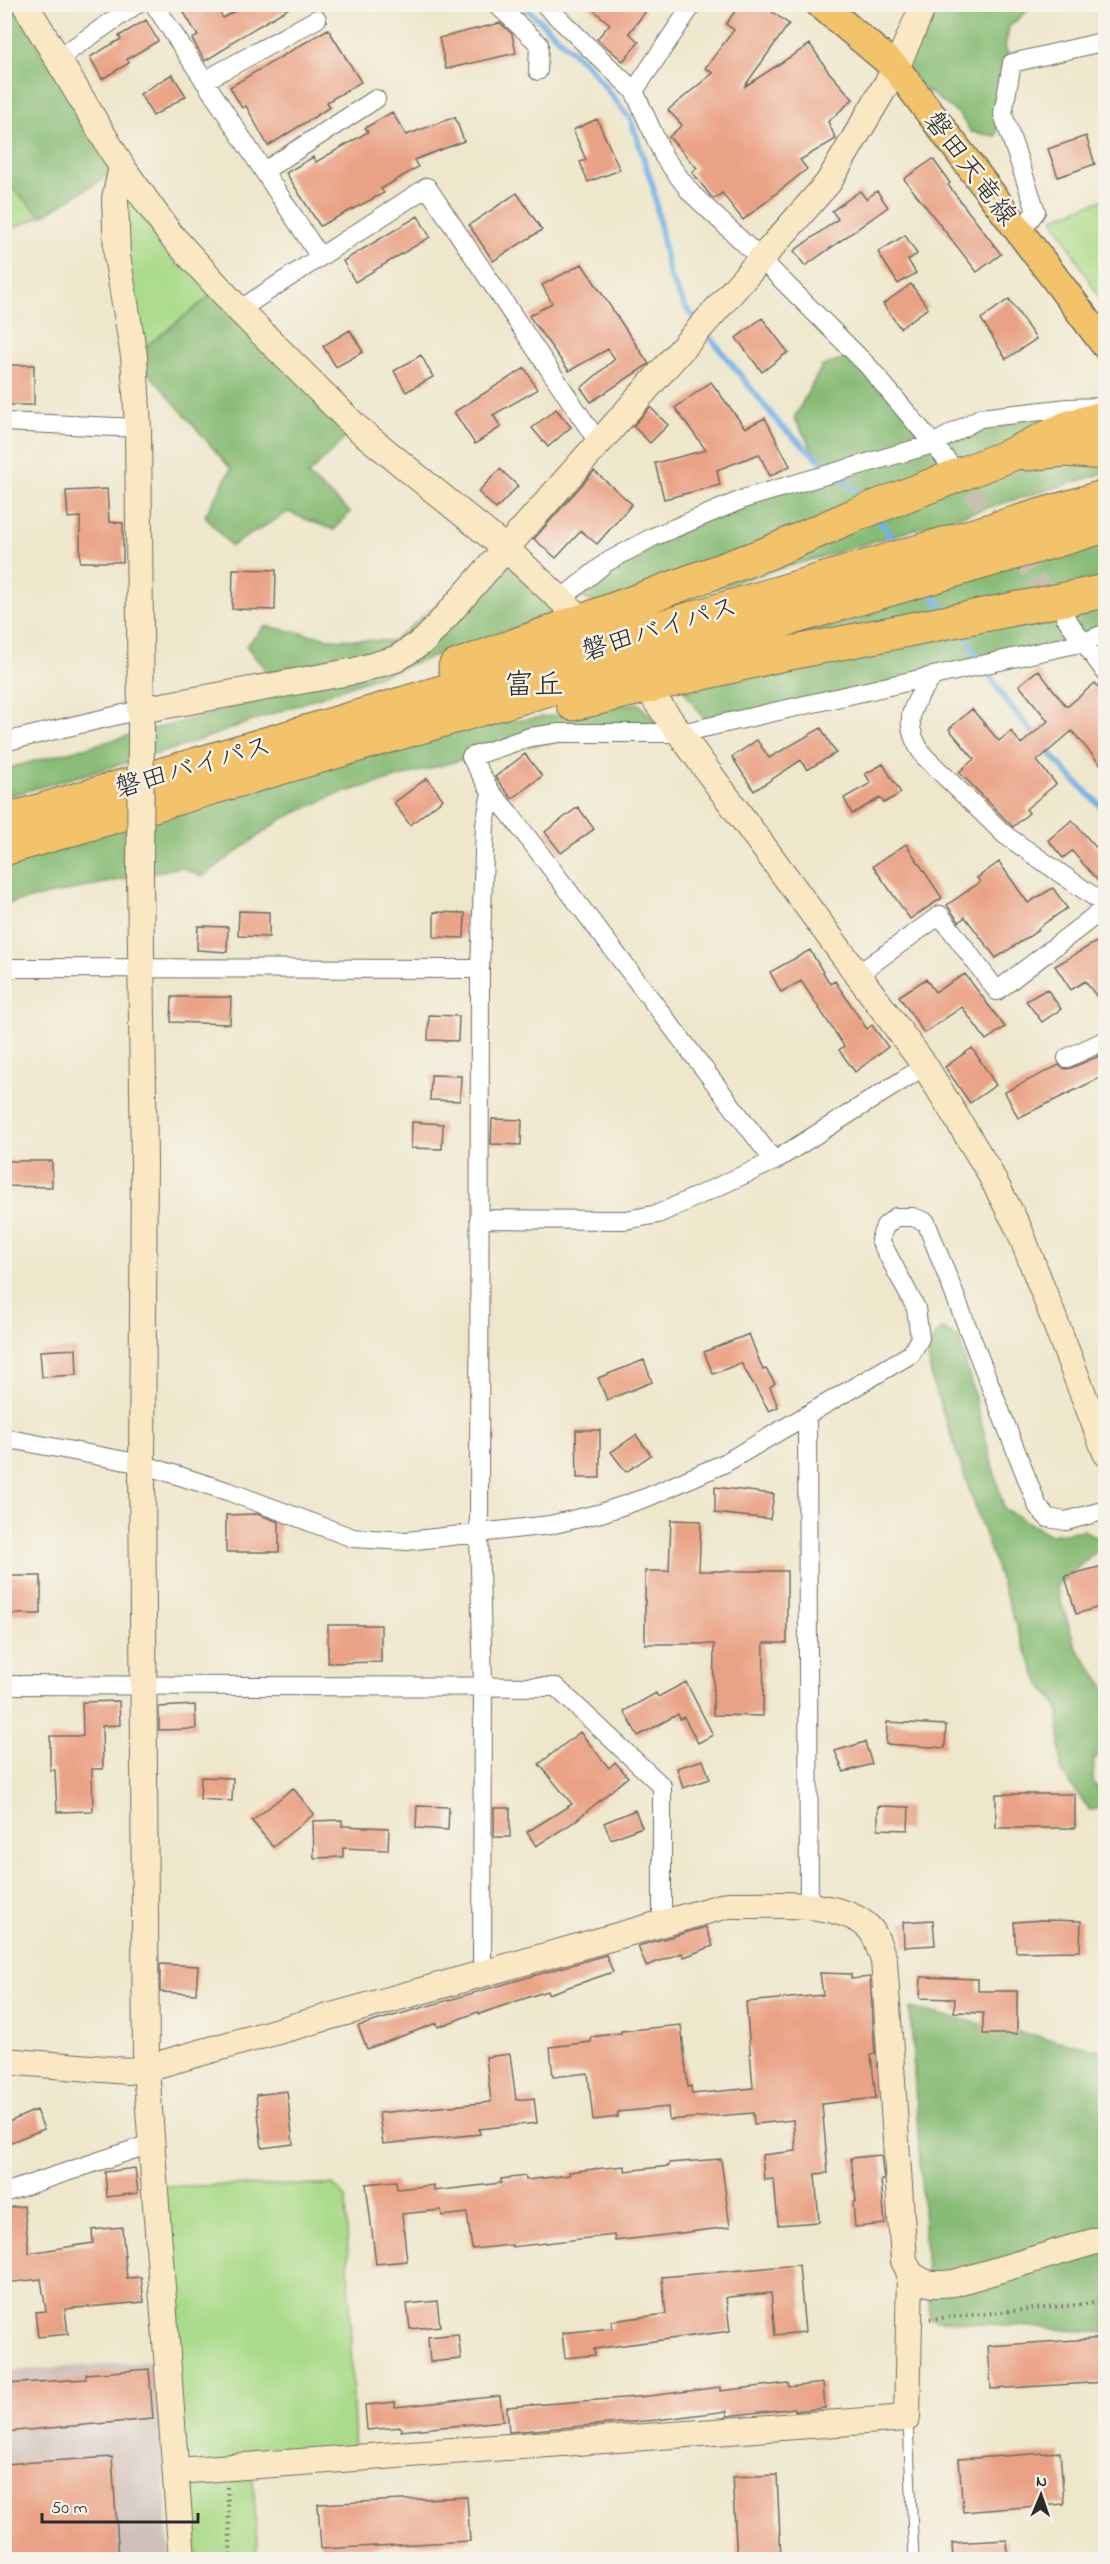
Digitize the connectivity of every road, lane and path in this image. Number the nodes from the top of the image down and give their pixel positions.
1 (25, 4) edge
2 (137, 4) edge
3 (154, 4) edge
4 (496, 4) edge
5 (544, 4) edge
6 (693, 4) edge
7 (820, 4) edge
8 (924, 4) edge
9 (317, 18) dead end
10 (1106, 41) edge
11 (57, 59) junction
12 (896, 68) junction
13 (538, 71) dead end
14 (204, 81) junction
15 (634, 91) junction
16 (376, 99) dead end
17 (122, 167) junction
18 (264, 171) junction
19 (1020, 232) junction
20 (320, 257) junction
21 (760, 258) junction
22 (239, 310) junction
23 (1106, 346) edge
24 (1106, 407) edge
25 (1106, 417) edge
26 (4, 422) edge
27 (138, 428) junction
28 (598, 442) junction
29 (933, 444) junction
30 (1106, 453) edge
31 (1008, 456) junction
32 (950, 464) tunnel mouth
33 (1106, 496) edge
34 (1106, 526) edge
35 (505, 548) junction
36 (1106, 591) edge
37 (567, 605) joint
38 (1065, 617) tunnel mouth
39 (1106, 633) edge
40 (1084, 642) junction
41 (1106, 673) edge
42 (933, 677) junction
43 (656, 701) dead end
44 (141, 717) junction
45 (681, 733) junction
46 (4, 742) edge
47 (265, 759) junction
48 (491, 792) junction
49 (4, 821) edge
50 (4, 849) edge
51 (1106, 906) edge
52 (4, 968) edge
53 (142, 969) junction
54 (480, 969) junction
55 (858, 974) junction
56 (1106, 1040) edge
57 (1067, 1058) dead end
58 (926, 1066) junction
59 (774, 1161) junction
60 (479, 1219) junction
61 (807, 1416) junction
62 (4, 1438) edge
63 (1106, 1453) edge
64 (142, 1464) junction
65 (1106, 1510) edge
66 (479, 1532) junction
67 (4, 1685) edge
68 (144, 1686) junction
69 (483, 1686) junction
70 (809, 1907) junction
71 (663, 1923) junction
72 (482, 1972) junction
73 (4, 2061) edge
74 (146, 2068) junction
75 (150, 2144) junction
76 (4, 2193) edge
77 (1106, 2238) edge
78 (910, 2273) junction
79 (1106, 2302) edge
80 (910, 2321) junction
81 (907, 2418) junction
82 (226, 2469) junction
83 (176, 2471) junction
84 (182, 2559) edge
85 (231, 2559) edge
86 (914, 2559) edge

1 - 11 street
2 - 11 street
3 - 14 street
4 - 13 street
5 - 15 street
6 - 15 street
7 - 12 main road, 磐田天竜線
8 - 12 street
9 - 14 street
10 - 19 street
11 - 17 street
12 - 19 main road, 磐田天竜線
12 - 21 street
14 - 18 street
15 - 21 street
16 - 18 street
17 - 22 street
17 - 27 street
18 - 20 street
19 - 23 main road, 磐田天竜線
20 - 22 street
20 - 28 street
21 - 28 street
21 - 29 street
22 - 35 street
24 - 29 street
25 - 31 highway
26 - 27 street
27 - 44 street
28 - 35 street
29 - 32 street
29 - 37 street
30 - 31 highway
31 - 47 highway
33 - 47 highway, 磐田バイパス
34 - 47 highway, 磐田バイパス
35 - 37 street
35 - 44 street
36 - 47 highway
38 - 40 street
39 - 40 street
40 - 41 street
40 - 42 street
42 - 45 street
42 - 51 street
43 - 45 street
44 - 46 street
44 - 53 street, bridge
45 - 48 street
45 - 55 street
47 - 49 highway, 磐田バイパス
47 - 50 highway, 磐田バイパス
48 - 54 street
48 - 59 street
51 - 55 street
52 - 53 street
53 - 54 street
53 - 64 street
54 - 60 street
55 - 58 street
56 - 57 street
58 - 59 street
58 - 63 street
59 - 60 street
60 - 66 street
61 - 65 street
61 - 66 street
61 - 70 street
62 - 64 street
64 - 66 street
64 - 68 street
66 - 69 street
67 - 68 street
68 - 69 street
68 - 74 street
69 - 71 street
69 - 72 street
70 - 71 street
70 - 78 street
71 - 72 street
72 - 74 street
73 - 74 street
74 - 75 street
75 - 76 street
75 - 83 street
77 - 78 street
78 - 80 street
79 - 80 path
80 - 81 street
81 - 82 street
81 - 86 lane
82 - 83 street
82 - 85 path
83 - 84 street

